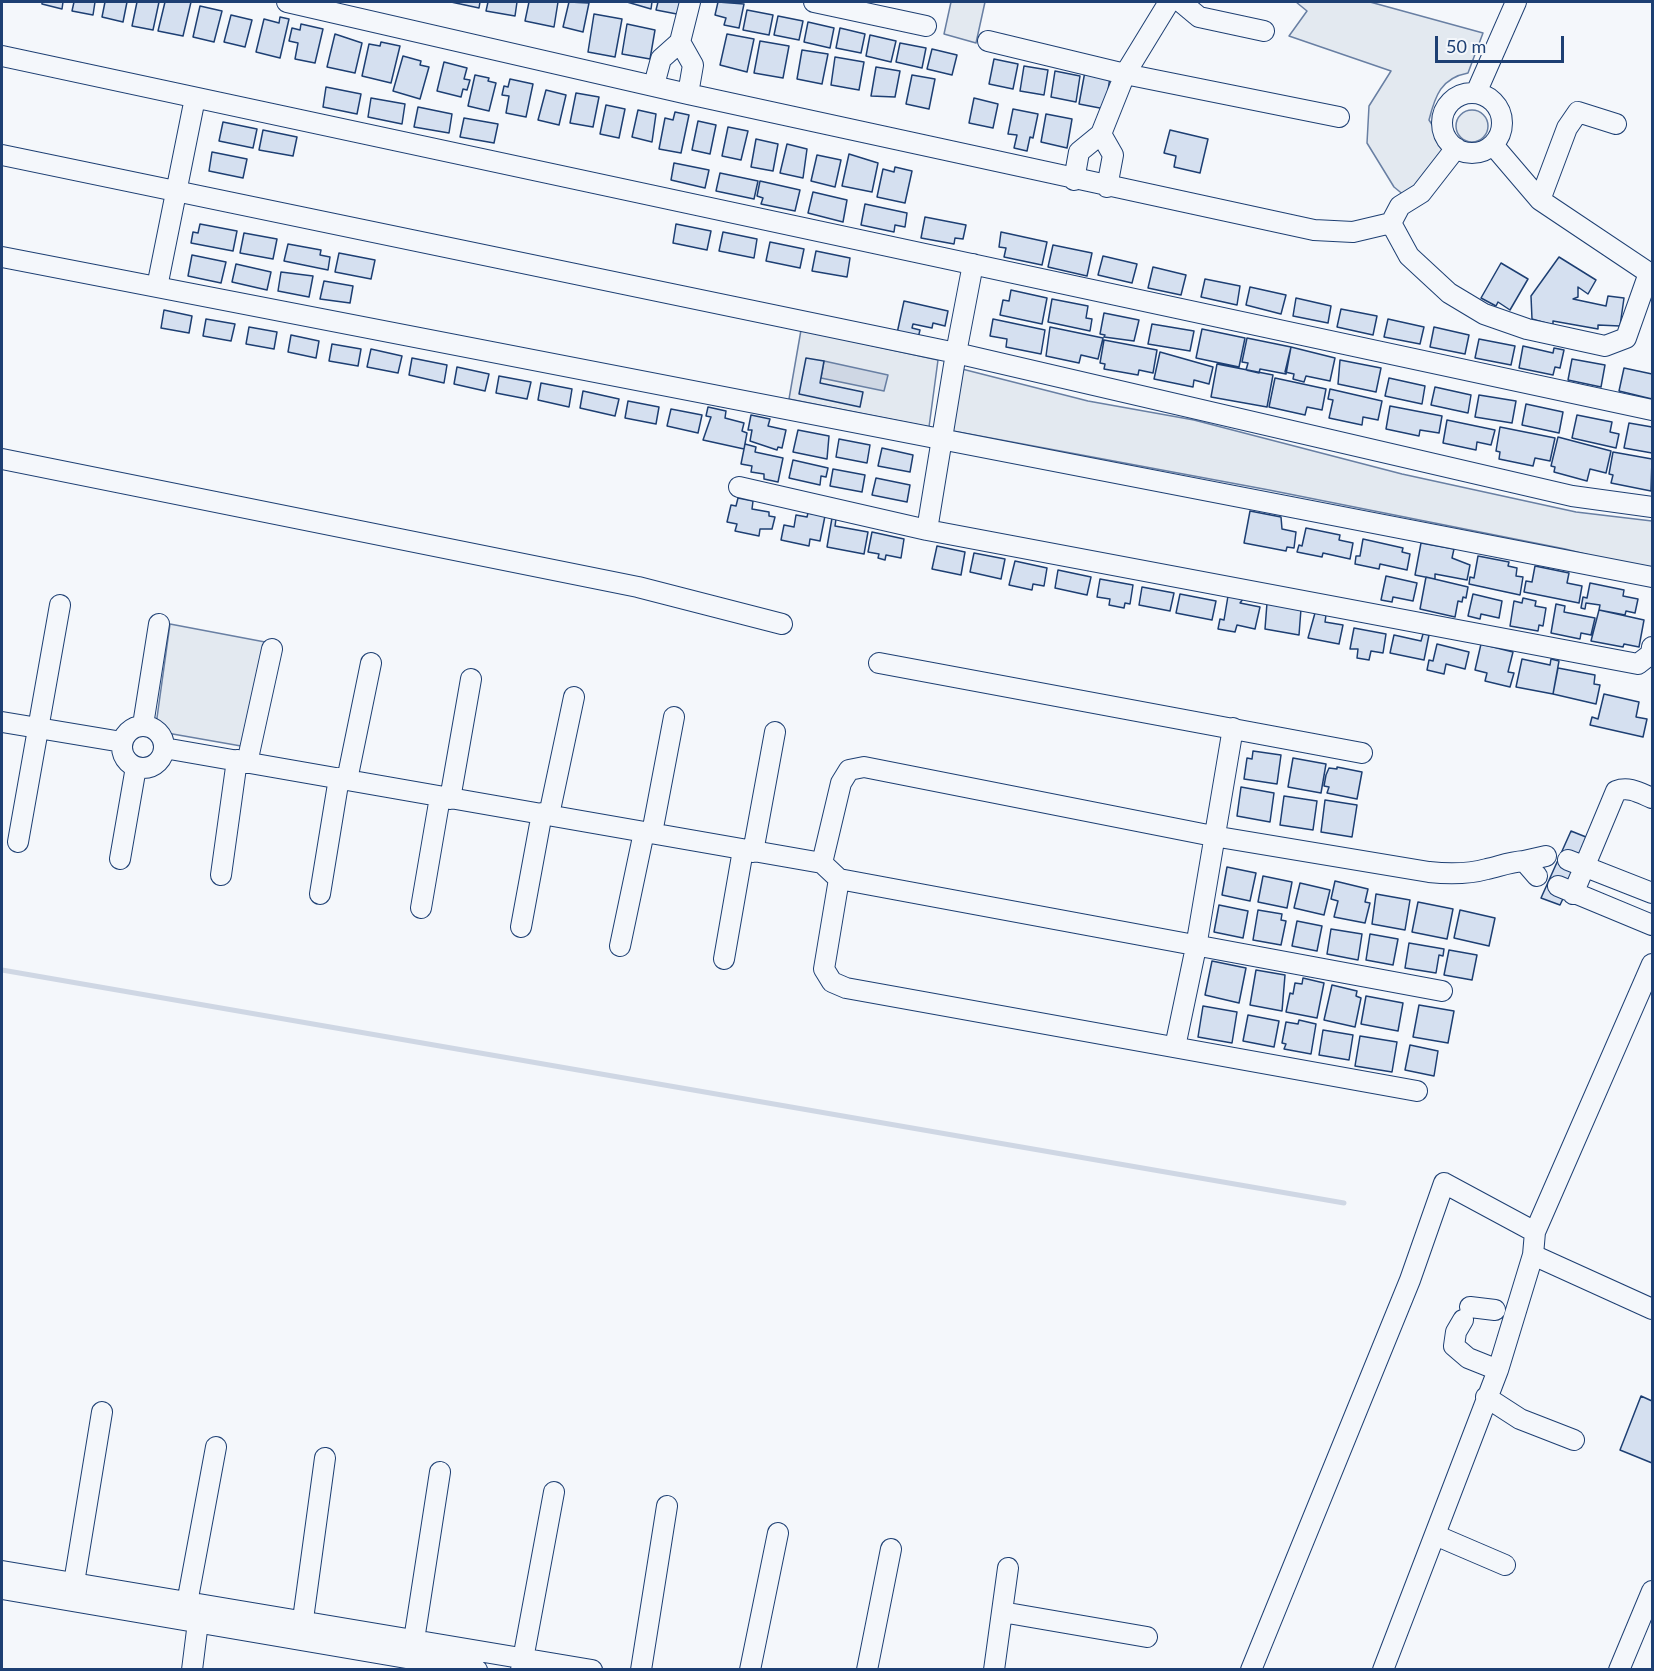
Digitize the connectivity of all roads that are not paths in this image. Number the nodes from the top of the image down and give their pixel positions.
1 (287, 2) edge
2 (690, 2) edge
3 (814, 2) edge
4 (1169, 2) edge
5 (1181, 2) edge
6 (1516, 2) edge
7 (926, 27) dead end
8 (1263, 31) dead end
9 (988, 41) dead end
10 (680, 42) junction
11 (2, 56) edge
12 (1125, 74) junction
13 (654, 86) junction
14 (1476, 93) junction
15 (688, 94) junction
16 (195, 98) junction
17 (1339, 117) dead end
18 (1616, 124) dead end
19 (1101, 134) junction
20 (1493, 145) junction
21 (1456, 148) junction
22 (2, 155) edge
23 (1074, 180) junction
24 (1107, 187) junction
25 (175, 190) junction
26 (1540, 200) junction
27 (1391, 223) junction
28 (2, 257) edge
29 (973, 264) junction
30 (1651, 274) edge
31 (157, 287) junction
32 (956, 353) junction
33 (1653, 410) edge
34 (942, 441) junction
35 (2, 459) edge
36 (739, 487) dead end
37 (1653, 507) edge
38 (927, 530) junction
39 (1653, 577) edge
40 (60, 605) dead end
41 (159, 624) dead end
42 (782, 624) dead end
43 (1653, 647) edge
44 (272, 649) dead end
45 (371, 663) dead end
46 (879, 663) dead end
47 (471, 679) dead end
48 (573, 697) dead end
49 (674, 717) dead end
50 (2, 722) edge
51 (143, 725) junction
52 (38, 728) junction
53 (1233, 728) junction
54 (775, 732) dead end
55 (122, 742) junction
56 (164, 748) junction
57 (1362, 753) dead end
58 (242, 762) junction
59 (136, 767) junction
60 (343, 779) junction
61 (445, 798) junction
62 (1653, 798) edge
63 (545, 814) junction
64 (648, 832) junction
65 (1213, 836) junction
66 (18, 842) dead end
67 (748, 851) junction
68 (1546, 856) dead end
69 (120, 859) dead end
70 (1524, 861) junction
71 (822, 863) junction
72 (1576, 863) junction
73 (221, 875) dead end
74 (1537, 876) dead end
75 (839, 879) junction
76 (1653, 893) edge
77 (320, 894) dead end
78 (421, 908) dead end
79 (1653, 925) edge
80 (521, 927) dead end
81 (620, 946) dead end
82 (1196, 947) junction
83 (724, 959) dead end
84 (1653, 964) edge
85 (1442, 991) dead end
86 (1175, 1047) junction
87 (1417, 1091) dead end
88 (1536, 1232) junction
89 (1533, 1254) junction
90 (1653, 1309) edge
91 (1495, 1310) dead end
92 (1498, 1370) junction
93 (1486, 1397) junction
94 (102, 1412) dead end
95 (1574, 1440) dead end
96 (216, 1447) dead end
97 (325, 1458) dead end
98 (440, 1472) dead end
99 (554, 1492) dead end
100 (667, 1506) dead end
101 (778, 1533) dead end
102 (1436, 1535) junction
103 (891, 1549) dead end
104 (1505, 1565) dead end
105 (1008, 1568) dead end
106 (2, 1571) edge
107 (2, 1589) edge
108 (72, 1592) junction
109 (1653, 1592) edge
110 (1002, 1612) junction
111 (190, 1615) junction
112 (301, 1630) junction
113 (1147, 1638) dead end
114 (412, 1649) junction
115 (523, 1664) edge
116 (192, 1670) edge
117 (477, 1670) edge
118 (592, 1670) edge
119 (641, 1670) edge
120 (750, 1670) edge
121 (867, 1670) edge
122 (994, 1670) edge
123 (1251, 1670) edge
124 (1383, 1670) edge
125 (1619, 1670) edge

1 - 13 street
2 - 10 street
3 - 7 street
4 - 12 street
5 - 8 street
6 - 14 street
9 - 12 street
10 - 13 street
10 - 15 street
11 - 16 street
12 - 17 street
12 - 19 street
13 - 15 street
14 - 20 street
14 - 21 street
15 - 23 street
16 - 25 street
16 - 29 street
18 - 26 street
19 - 23 street
19 - 24 street
20 - 21 street
20 - 26 street
21 - 27 street
22 - 25 street
23 - 24 street
24 - 27 street
25 - 31 street
25 - 32 street
26 - 30 street
27 - 30 street
28 - 31 street
29 - 32 street
29 - 33 street
31 - 34 street
32 - 34 street
32 - 37 street
34 - 38 street
34 - 39 street
35 - 42 street
36 - 38 street
38 - 43 street
40 - 52 street
41 - 51 street
44 - 58 street
45 - 60 street
46 - 53 street
47 - 61 street
48 - 63 street
49 - 64 street
50 - 52 street
51 - 55 street
51 - 56 street
52 - 55 street
52 - 66 street
53 - 57 street
53 - 65 street
54 - 67 street
55 - 59 street
56 - 58 street
56 - 59 street
58 - 60 street
58 - 73 street
59 - 69 street
60 - 61 street
60 - 77 street
61 - 63 street
61 - 78 street
62 - 72 street
63 - 64 street
63 - 80 street
64 - 67 street
64 - 81 street
65 - 70 street
65 - 71 street
65 - 82 street
67 - 71 street
67 - 83 street
68 - 70 street
70 - 74 street
71 - 75 street
72 - 76 street
72 - 79 street
75 - 82 street
75 - 86 street
82 - 85 street
82 - 86 street
84 - 88 street
86 - 87 street
88 - 89 street
88 - 123 street
89 - 90 street
89 - 92 street
91 - 92 street
92 - 93 street
93 - 95 street
93 - 102 street
94 - 108 street
96 - 111 street
97 - 112 street
98 - 114 street
99 - 115 street
100 - 119 street
101 - 120 street
102 - 104 street
102 - 124 street
103 - 121 street
105 - 110 street
106 - 108 street
107 - 108 street
108 - 111 street
109 - 125 street
110 - 113 street
110 - 122 street
111 - 112 street
111 - 116 street
112 - 114 street
114 - 115 street
114 - 117 street
115 - 118 street

